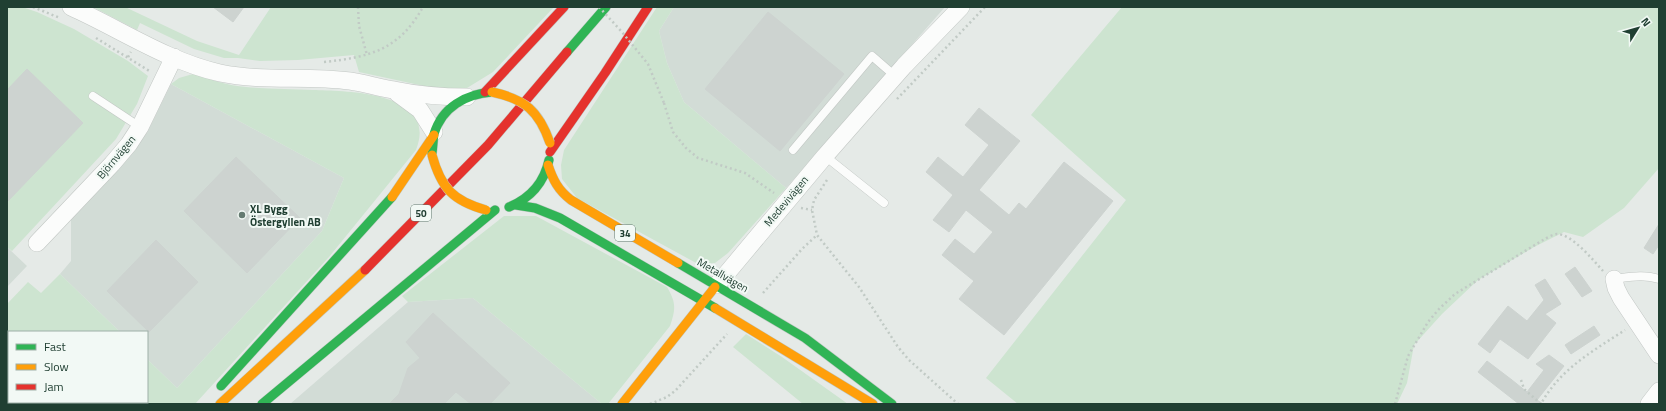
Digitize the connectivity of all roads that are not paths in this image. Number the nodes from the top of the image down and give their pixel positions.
1 (564, 7) edge
2 (606, 7) edge
3 (648, 7) edge
4 (961, 7) edge
5 (68, 14) edge
6 (174, 57) junction
7 (895, 76) junction
8 (393, 90) junction
9 (489, 92) junction
10 (93, 96) dead end
11 (467, 97) junction
12 (536, 106) dead end
13 (526, 118) dead end
14 (140, 127) junction
15 (434, 134) junction
16 (550, 148) junction
17 (793, 150) dead end
18 (831, 161) junction
19 (548, 165) junction
20 (458, 190) dead end
21 (447, 201) dead end
22 (884, 203) dead end
23 (516, 205) junction
24 (491, 210) junction
25 (37, 243) dead end
26 (404, 244) dead end
27 (1614, 279) joint
28 (1659, 279) edge
29 (717, 285) junction
30 (354, 293) dead end
31 (704, 301) junction
32 (1659, 355) edge
33 (1659, 391) edge
34 (215, 393) dead end
35 (220, 404) edge
36 (262, 404) edge
37 (622, 404) edge
38 (873, 404) edge
39 (892, 404) edge
40 (1649, 404) edge

1 - 9 main road
2 - 35 main road, 50
3 - 16 main road
4 - 7 street, Medevivägen
5 - 6 street
6 - 8 street
6 - 14 street, Björnvägen
7 - 17 lane
7 - 18 street, Medevivägen
8 - 11 street
8 - 15 street
9 - 11 main road, 34
9 - 16 main road, 34, bridge
10 - 14 lane
11 - 15 main road, 34
12 - 13 main road
14 - 25 street, Björnvägen
15 - 24 main road, 34, bridge
15 - 34 main road
16 - 19 main road, 34
18 - 22 lane
18 - 29 street, Medevivägen
19 - 23 main road, 34
19 - 29 main road, Metallvägen / 34
20 - 21 main road, 50
23 - 24 main road, 34
23 - 31 main road, 34
24 - 36 main road
26 - 30 main road
27 - 28 lane
27 - 32 street
29 - 31 main road, Medevivägen
29 - 39 main road, Metallvägen / 34
31 - 37 main road, Medevivägen
31 - 38 main road, 34
33 - 40 street

